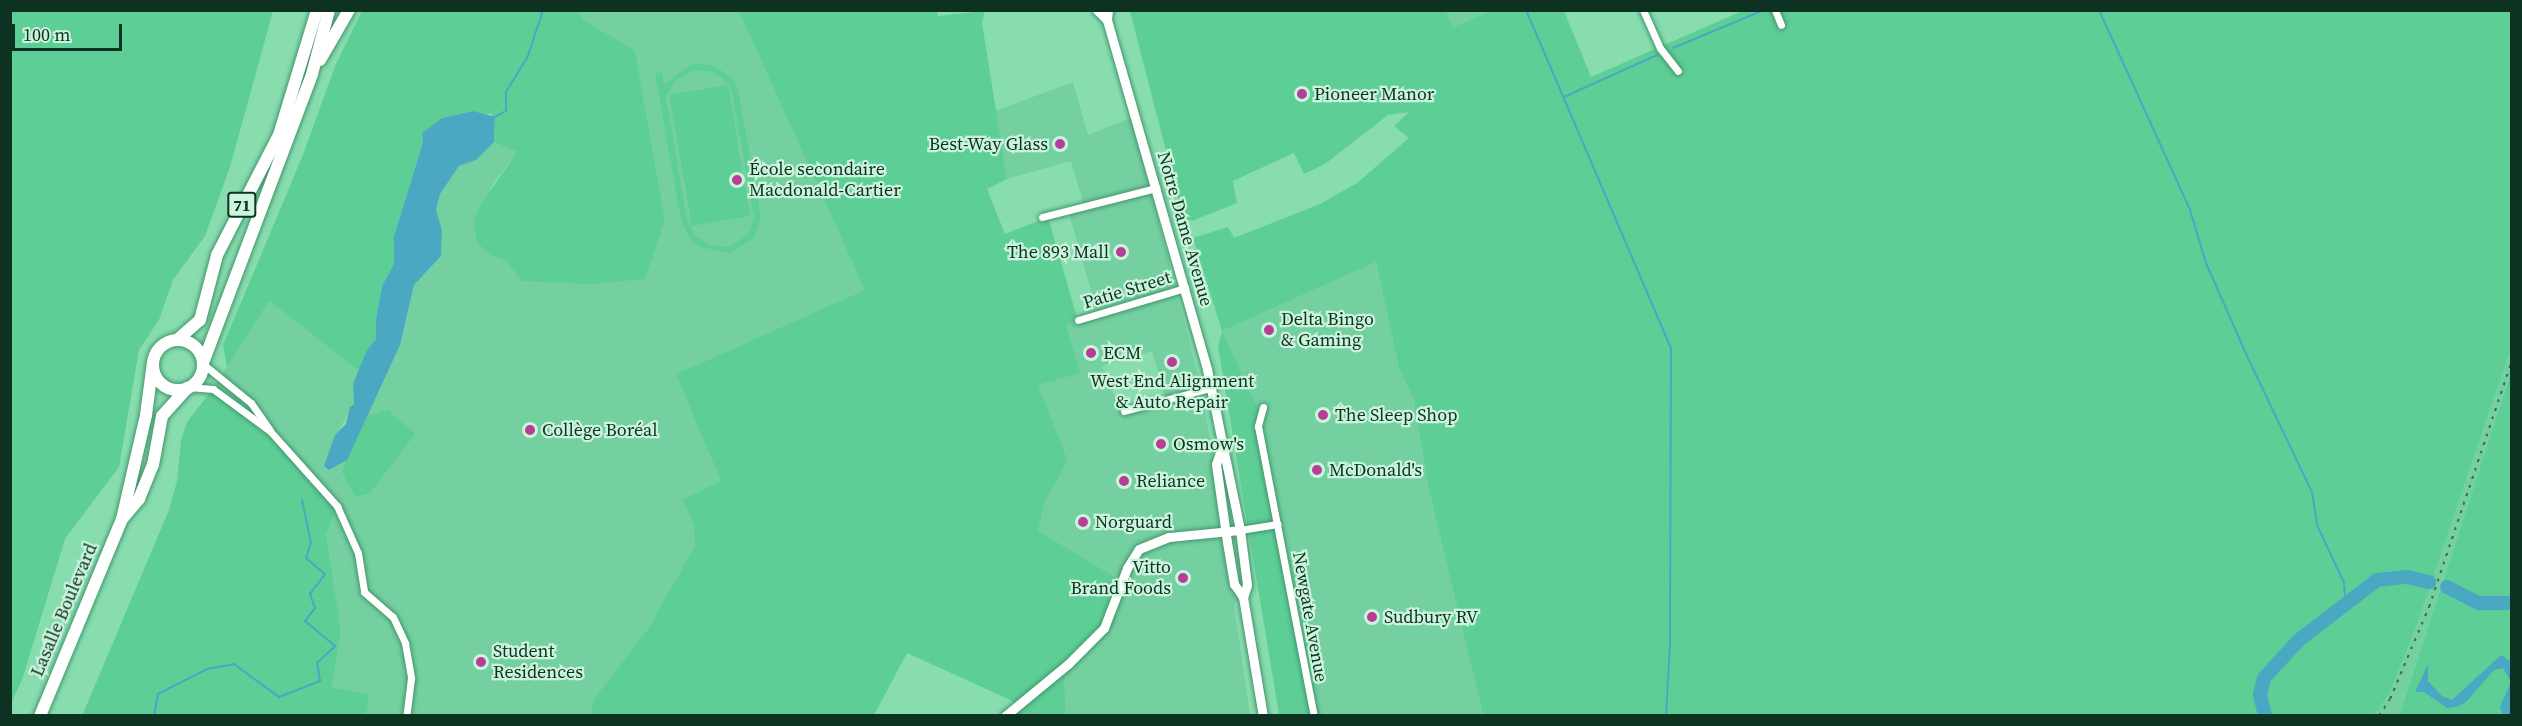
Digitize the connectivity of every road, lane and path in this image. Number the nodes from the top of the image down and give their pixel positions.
1 (317, 10) edge
2 (329, 10) edge
3 (349, 10) edge
4 (1097, 10) edge
5 (1643, 10) edge
6 (1775, 10) edge
7 (1107, 15) edge
8 (1781, 25) dead end
9 (1678, 71) dead end
10 (312, 74) junction
11 (1156, 188) junction
12 (1042, 217) dead end
13 (1185, 288) junction
14 (1078, 320) dead end
15 (177, 340) junction
16 (153, 362) junction
17 (203, 364) junction
18 (188, 388) junction
19 (1210, 388) junction
20 (1263, 407) dead end
21 (1124, 411) dead end
22 (270, 431) junction
23 (1221, 448) junction
24 (122, 519) junction
25 (1278, 524) junction
26 (1240, 530) junction
27 (1226, 531) junction
28 (1243, 597) junction
29 (40, 716) edge
30 (406, 716) edge
31 (1005, 716) edge
32 (1263, 716) edge
33 (1314, 716) edge

1 - 15 highway, 71
2 - 10 highway
3 - 10 highway
4 - 7 main road, Notre Dame Avenue
5 - 9 street
6 - 8 street
7 - 11 main road, Notre Dame Avenue
10 - 17 highway, 71
11 - 12 street
11 - 13 main road, Notre Dame Avenue
13 - 14 street, Patie Street
13 - 19 main road, Notre Dame Avenue
15 - 16 highway
15 - 17 highway
16 - 18 highway
16 - 24 highway, Lasalle Boulevard
17 - 18 highway
17 - 22 street
18 - 22 street
18 - 24 highway, Lasalle Boulevard
19 - 21 street
19 - 23 main road, Notre Dame Avenue
20 - 25 street, Newgate Avenue
22 - 30 street
23 - 26 main road, Notre Dame Avenue
23 - 27 main road, Notre Dame Avenue
24 - 29 highway, Lasalle Boulevard
25 - 26 street
25 - 33 street, Newgate Avenue
26 - 27 main road
26 - 28 main road, Notre Dame Avenue
27 - 28 main road, Notre Dame Avenue
27 - 31 main road
28 - 32 main road, Notre Dame Avenue

